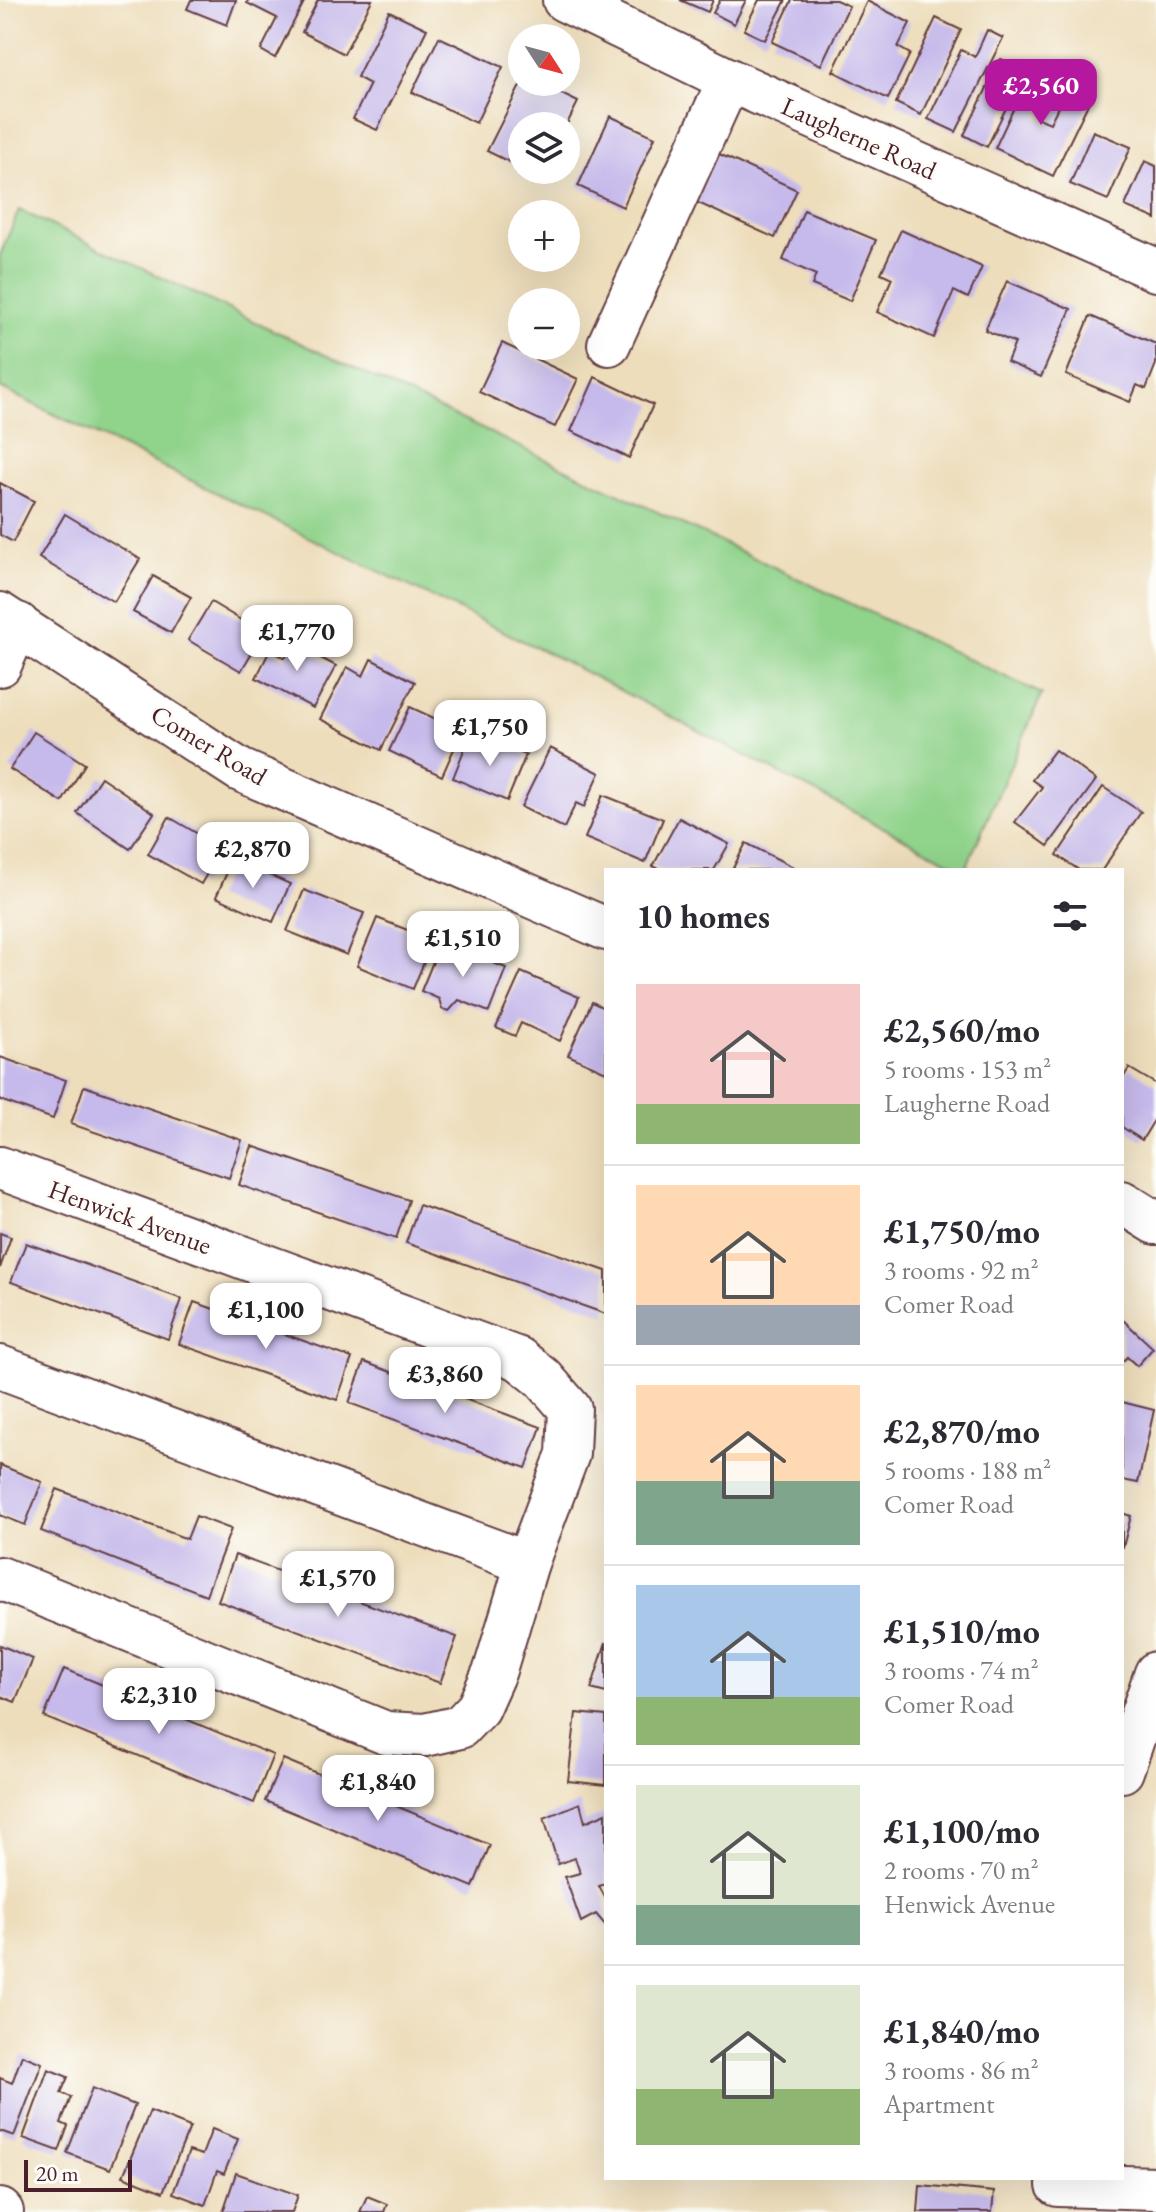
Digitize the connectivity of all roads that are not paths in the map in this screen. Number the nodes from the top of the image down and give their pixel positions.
1 (564, 0) edge
2 (729, 80) junction
3 (1156, 270) edge
4 (609, 344) dead end
5 (9, 619) edge
6 (0, 665) edge
7 (604, 928) edge
8 (0, 1168) edge
9 (1124, 1203) edge
10 (1156, 1223) edge
11 (0, 1367) edge
12 (527, 1563) junction
13 (0, 1578) edge
14 (1156, 1673) edge
15 (1124, 1765) edge
16 (1156, 2188) edge
17 (1058, 2192) edge

1 - 2 street, Laugherne Road
2 - 3 street, Laugherne Road
2 - 4 street
5 - 6 street
5 - 7 street, Comer Road
8 - 12 street, Henwick Avenue
9 - 10 street
11 - 12 street
12 - 13 street
14 - 15 street
16 - 17 street

